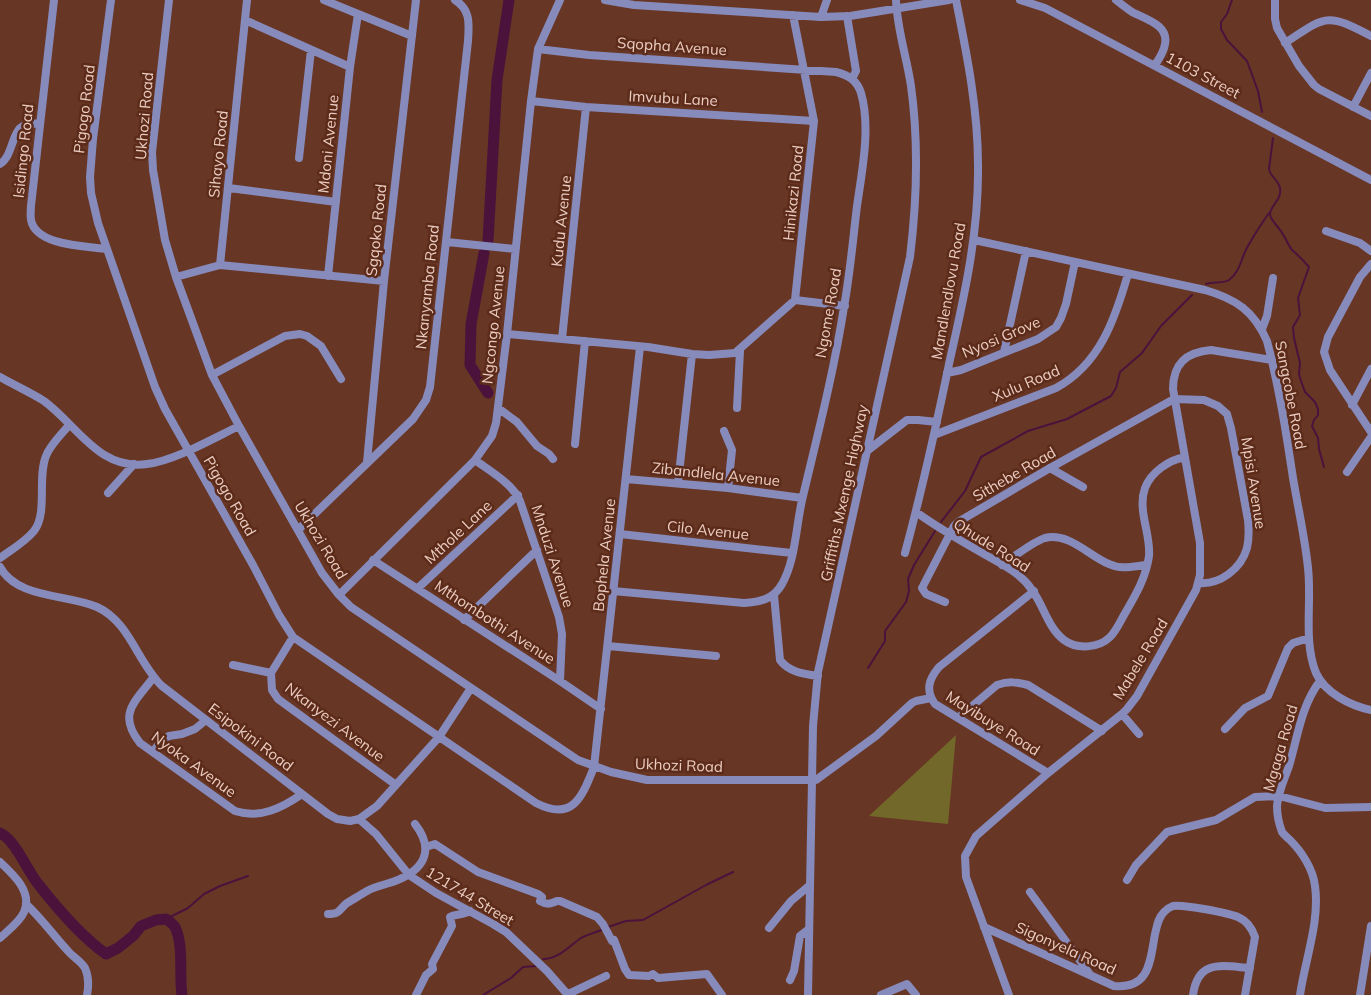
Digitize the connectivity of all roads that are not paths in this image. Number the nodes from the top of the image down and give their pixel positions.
1 (54, 0) edge
2 (111, 0) edge
3 (169, 0) edge
4 (247, 0) edge
5 (324, 0) edge
6 (416, 0) edge
7 (455, 0) edge
8 (560, 0) edge
9 (605, 0) edge
10 (827, 0) edge
11 (896, 0) edge
12 (949, 0) edge
13 (956, 0) edge
14 (1020, 0) edge
15 (1116, 0) edge
16 (1275, 0) edge
17 (896, 10) junction
18 (358, 14) junction
19 (793, 15) junction
20 (847, 16) junction
21 (821, 17) junction
22 (245, 20) junction
23 (412, 36) junction
24 (1371, 36) edge
25 (1285, 43) junction
26 (538, 49) junction
27 (311, 50) junction
28 (1155, 65) junction
29 (350, 67) junction
30 (805, 69) junction
31 (1371, 73) edge
32 (852, 79) junction
33 (531, 101) junction
34 (586, 106) junction
35 (1353, 107) junction
36 (1371, 116) edge
37 (814, 121) junction
38 (40, 122) junction
39 (299, 158) dead end
40 (0, 164) edge
41 (1371, 180) edge
42 (229, 188) junction
43 (336, 202) junction
44 (1326, 231) dead end
45 (974, 240) junction
46 (447, 242) junction
47 (107, 249) junction
48 (515, 249) junction
49 (1026, 251) junction
50 (1371, 251) edge
51 (1075, 262) junction
52 (1371, 264) edge
53 (220, 265) junction
54 (1128, 274) junction
55 (328, 276) junction
56 (176, 277) junction
57 (1273, 278) dead end
58 (384, 282) junction
59 (795, 300) junction
60 (845, 306) junction
61 (1262, 329) junction
62 (507, 334) junction
63 (562, 339) junction
64 (585, 341) junction
65 (640, 346) junction
66 (740, 350) junction
67 (1004, 352) junction
68 (692, 354) junction
69 (1272, 360) junction
70 (1371, 369) edge
71 (947, 373) junction
72 (212, 375) junction
73 (0, 377) edge
74 (342, 379) dead end
75 (1174, 399) junction
76 (1352, 405) junction
77 (498, 408) junction
78 (737, 408) dead end
79 (937, 422) junction
80 (69, 425) junction
81 (239, 426) junction
82 (724, 431) dead end
83 (1371, 432) edge
84 (934, 435) junction
85 (1371, 437) edge
86 (575, 444) dead end
87 (188, 450) junction
88 (867, 451) junction
89 (1185, 457) junction
90 (553, 459) dead end
91 (475, 460) junction
92 (367, 462) junction
93 (134, 464) junction
94 (1050, 468) junction
95 (1347, 472) dead end
96 (626, 479) junction
97 (678, 483) junction
98 (728, 488) junction
99 (1082, 488) dead end
100 (108, 493) dead end
101 (518, 495) junction
102 (802, 498) junction
103 (916, 512) junction
104 (298, 530) junction
105 (620, 534) junction
106 (950, 535) junction
107 (537, 550) junction
108 (792, 553) junction
109 (905, 553) dead end
110 (0, 558) edge
111 (373, 560) junction
112 (1002, 565) junction
113 (1147, 565) junction
114 (0, 568) edge
115 (1198, 583) junction
116 (418, 588) junction
117 (613, 591) junction
118 (1034, 591) junction
119 (338, 595) junction
120 (774, 595) junction
121 (945, 602) dead end
122 (464, 620) junction
123 (293, 636) junction
124 (1309, 638) junction
125 (608, 646) junction
126 (716, 656) dead end
127 (233, 665) dead end
128 (271, 673) junction
129 (818, 676) junction
130 (153, 678) junction
131 (560, 681) junction
132 (1320, 681) junction
133 (471, 688) junction
134 (931, 698) junction
135 (601, 710) junction
136 (1371, 710) edge
137 (1122, 714) junction
138 (958, 718) junction
139 (206, 720) junction
140 (1225, 729) dead end
141 (1102, 731) junction
142 (1139, 734) dead end
143 (439, 737) junction
144 (153, 752) junction
145 (594, 767) junction
146 (1048, 773) junction
147 (811, 780) junction
148 (396, 785) junction
149 (302, 794) junction
150 (1279, 796) junction
151 (1371, 807) edge
152 (359, 819) junction
153 (415, 824) dead end
154 (426, 847) junction
155 (0, 862) edge
156 (409, 875) junction
157 (1127, 880) dead end
158 (810, 885) junction
159 (1030, 892) dead end
160 (26, 904) junction
161 (470, 911) junction
162 (328, 914) dead end
163 (1371, 926) edge
164 (984, 927) junction
165 (769, 928) dead end
166 (809, 929) junction
167 (0, 938) edge
168 (1369, 956) edge
169 (1250, 968) junction
170 (1090, 975) junction
171 (606, 976) dead end
172 (790, 980) dead end
173 (87, 995) edge
174 (416, 995) edge
175 (568, 995) edge
176 (722, 995) edge
177 (808, 995) edge
178 (881, 995) edge
179 (916, 995) edge
180 (1009, 995) edge
181 (1193, 995) edge
182 (1246, 995) edge
183 (1300, 995) edge
184 (1360, 995) edge

1 - 38 street, Isidingo Road
2 - 47 street, Pigogo Road
3 - 56 street, Ukhozi Road
4 - 22 street, Sihayo Road
5 - 18 street
6 - 23 street, Sgqoko Road
7 - 46 street, Nkanyamba Road
8 - 26 street, Ngcongo Avenue
9 - 19 street
10 - 21 street
11 - 17 street, Griffiths Mxenge Highway
12 - 17 street
13 - 45 street, Mandlendlovu Road
14 - 28 street, 1103 Street
15 - 28 street
16 - 25 street
17 - 20 street
17 - 88 street, Griffiths Mxenge Highway
18 - 23 street
18 - 29 street, Mdoni Avenue
19 - 21 street
19 - 30 street, Hinikazi Road
20 - 21 street
20 - 32 street
22 - 27 street
22 - 42 street, Sihayo Road
23 - 58 street, Sgqoko Road
24 - 25 street
25 - 35 street
26 - 30 street, Sqopha Avenue
26 - 33 street, Ngcongo Avenue
27 - 29 street
27 - 39 street
28 - 41 street, 1103 Street
29 - 43 street, Mdoni Avenue
30 - 32 street
30 - 37 street, Hinikazi Road
31 - 35 street
32 - 60 street, Ngome Road
33 - 34 street, Imvubu Lane
33 - 48 street, Ngcongo Avenue
34 - 37 street, Imvubu Lane
34 - 63 street, Kudu Avenue
35 - 36 street
37 - 59 street, Hinikazi Road
38 - 40 street
38 - 47 street, Isidingo Road
42 - 43 street
42 - 53 street, Sihayo Road
43 - 55 street, Mdoni Avenue
44 - 50 street
45 - 49 street, Sangcobe Road
45 - 71 street, Mandlendlovu Road
46 - 48 street
46 - 92 street, Nkanyamba Road
47 - 87 street, Pigogo Road
48 - 62 street, Ngcongo Avenue
49 - 51 street, Sangcobe Road
49 - 67 street
51 - 54 street, Sangcobe Road
51 - 67 street, Nyosi Grove
52 - 76 street
53 - 55 street
53 - 56 street
54 - 61 street, Sangcobe Road
54 - 84 street, Xulu Road
55 - 58 street
56 - 72 street, Ukhozi Road
57 - 61 street
58 - 92 street, Sgqoko Road
59 - 60 street
59 - 66 street
60 - 102 street, Ngome Road
61 - 69 street, Sangcobe Road
62 - 63 street
62 - 77 street, Ngcongo Avenue
63 - 64 street
64 - 65 street
64 - 86 street
65 - 68 street
65 - 96 street, Bophela Avenue
66 - 68 street
66 - 78 street
67 - 71 street, Nyosi Grove
68 - 97 street
69 - 75 street, Mabele Road
69 - 124 street, Sangcobe Road
70 - 76 street
71 - 79 street, Mandlendlovu Road
72 - 74 street
72 - 81 street, Ukhozi Road
73 - 80 street
75 - 89 street, Mabele Road
75 - 94 street, Sithebe Road
75 - 115 street, Mpisi Avenue
76 - 83 street
77 - 90 street
77 - 91 street, Ngcongo Avenue
79 - 84 street, Mandlendlovu Road
79 - 88 street
80 - 93 street
80 - 110 street
81 - 87 street
81 - 104 street, Ukhozi Road
82 - 98 street
84 - 103 street, Mandlendlovu Road
85 - 95 street
87 - 93 street
87 - 123 street, Pigogo Road
88 - 129 street, Griffiths Mxenge Highway
89 - 113 street, Qhude Road
89 - 115 street, Mabele Road
91 - 101 street, Mnduzi Avenue
91 - 111 street, Ngcongo Avenue
92 - 104 street, Nkanyamba Road
93 - 100 street
94 - 99 street
94 - 106 street, Sithebe Road
96 - 97 street, Zibandlela Avenue
96 - 105 street, Bophela Avenue
97 - 98 street, Zibandlela Avenue
98 - 102 street, Zibandlela Avenue
101 - 107 street, Mnduzi Avenue
101 - 116 street, Mthole Lane
102 - 108 street, Ngome Road
103 - 106 street, Qhude Road
103 - 109 street, Mandlendlovu Road
104 - 119 street, Ukhozi Road
105 - 108 street, Cilo Avenue
105 - 117 street, Bophela Avenue
106 - 112 street, Qhude Road
106 - 121 street, Sithebe Road
107 - 122 street
107 - 131 street, Mnduzi Avenue
108 - 120 street, Ngome Road
111 - 116 street, Mthombothi Avenue
111 - 119 street, Ngcongo Avenue
112 - 113 street
112 - 118 street, Qhude Road
113 - 118 street, Qhude Road
114 - 130 street, Esipokini Road
115 - 137 street, Mabele Road
116 - 122 street, Mthombothi Avenue
117 - 120 street
117 - 125 street, Bophela Avenue
118 - 134 street, Mayibuye Road
119 - 133 street, Ukhozi Road
120 - 129 street
122 - 131 street, Mthombothi Avenue
123 - 128 street, Nkanyezi Avenue
123 - 143 street, Pigogo Road
124 - 132 street, Sangcobe Road
124 - 140 street
125 - 126 street
125 - 135 street, Bophela Avenue
127 - 128 street, Nkanyezi Avenue
128 - 148 street, Nkanyezi Avenue
129 - 147 street, Griffiths Mxenge Highway
130 - 139 street, Esipokini Road
130 - 144 street, Nyoka Avenue
131 - 135 street, Mthombothi Avenue
132 - 136 street
132 - 150 street, Mgaga Road
133 - 143 street
133 - 145 street, Ukhozi Road
134 - 138 street, Mayibuye Road
134 - 147 street
135 - 145 street, Bophela Avenue
137 - 141 street, Mabele Road
137 - 142 street
138 - 141 street
138 - 146 street, Mayibuye Road
139 - 144 street
139 - 149 street, Esipokini Road
141 - 146 street, Mabele Road
143 - 145 street, Pigogo Road
143 - 148 street
144 - 149 street, Nyoka Avenue
145 - 147 street, Ukhozi Road
146 - 164 street, Mabele Road
147 - 158 street, Griffiths Mxenge Highway
148 - 152 street
149 - 152 street, Esipokini Road
150 - 151 street
150 - 157 street
150 - 183 street, Mgaga Road
152 - 156 street, 121744 Street
153 - 154 street
154 - 156 street
154 - 176 street
155 - 160 street
156 - 161 street, 121744 Street
156 - 162 street
158 - 165 street
158 - 166 street, Griffiths Mxenge Highway
159 - 170 street
160 - 167 street
160 - 173 street
161 - 174 street
161 - 175 street, 121744 Street
163 - 168 street
164 - 170 street, Sigonyela Road
164 - 180 street, Mabele Road
166 - 172 street
166 - 177 street, Griffiths Mxenge Highway
168 - 184 street
169 - 170 street, Sigonyela Road
169 - 181 street
169 - 182 street, Sigonyela Road
171 - 175 street
178 - 179 street

